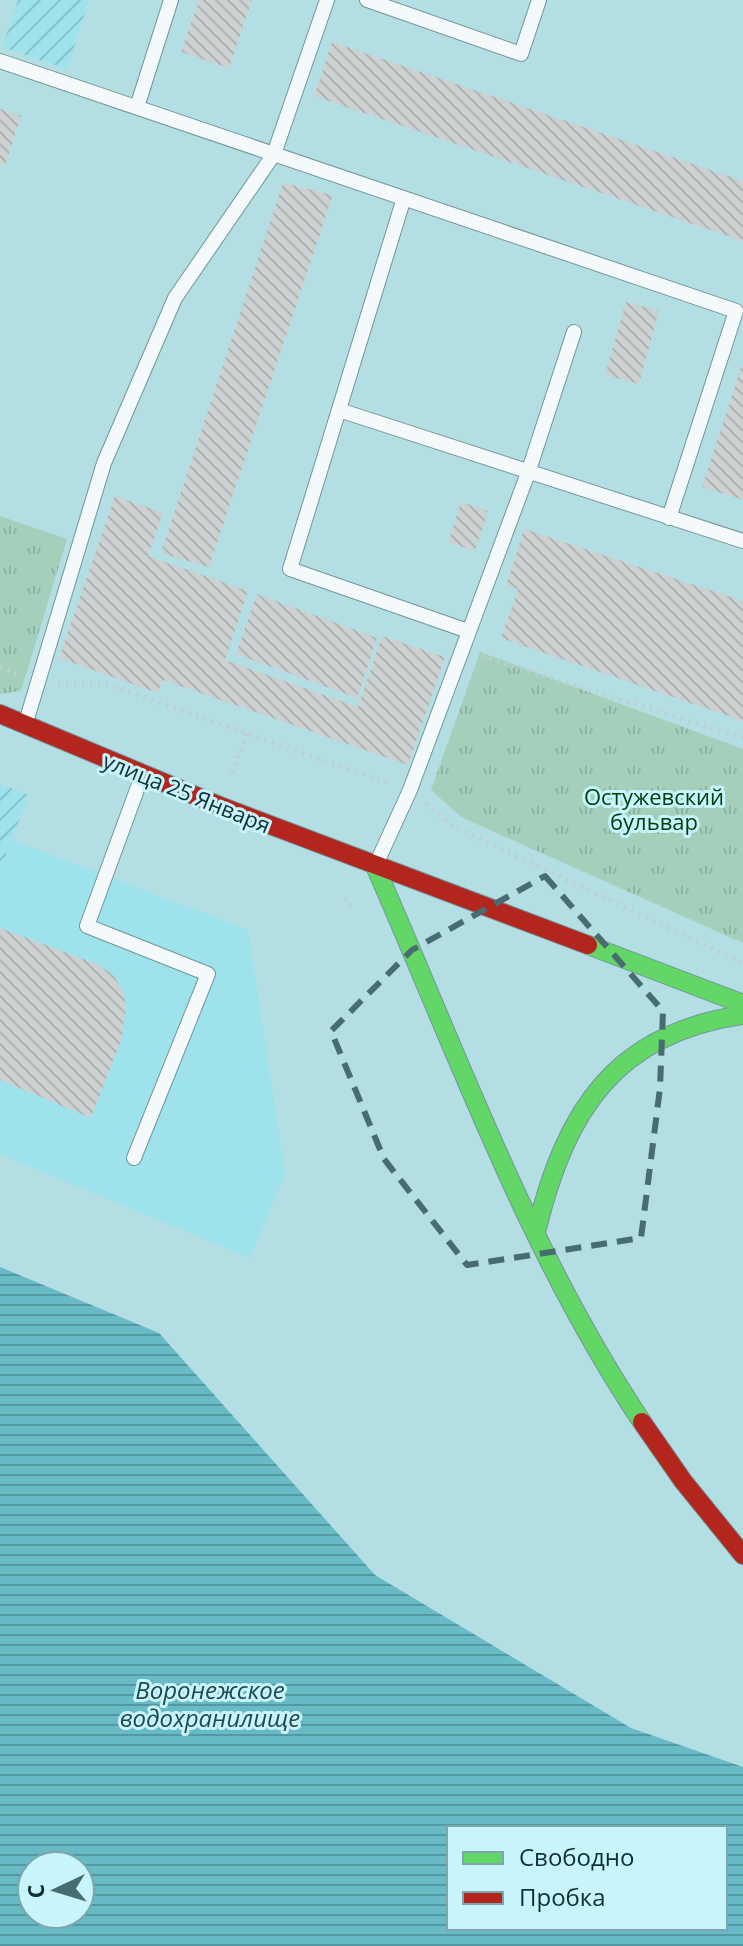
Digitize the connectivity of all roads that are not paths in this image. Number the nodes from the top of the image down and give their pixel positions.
1 (171, 0) edge
2 (327, 0) edge
3 (367, 0) edge
4 (539, 0) edge
5 (0, 61) edge
6 (137, 107) junction
7 (274, 154) junction
8 (403, 201) junction
9 (574, 332) dead end
10 (339, 410) junction
11 (528, 473) junction
12 (669, 518) junction
13 (743, 541) edge
14 (468, 631) junction
15 (0, 714) edge
16 (25, 725) junction
17 (142, 775) junction
18 (375, 866) junction
19 (743, 1004) edge
20 (743, 1015) edge
21 (134, 1158) dead end
22 (537, 1228) junction
23 (743, 1555) edge

1 - 6 lane
2 - 7 lane
3 - 4 lane
5 - 6 lane
6 - 7 lane
7 - 8 lane
7 - 16 lane
8 - 10 lane
8 - 12 lane
9 - 11 lane
10 - 11 lane
10 - 14 lane
11 - 12 lane
11 - 14 lane
12 - 13 lane
14 - 18 lane
15 - 16 street, улица 25 Января
16 - 17 street, улица 25 Января
17 - 18 street, улица 25 Января
17 - 21 lane
18 - 19 street, улица 25 Января
18 - 22 street
20 - 22 street
22 - 23 street

